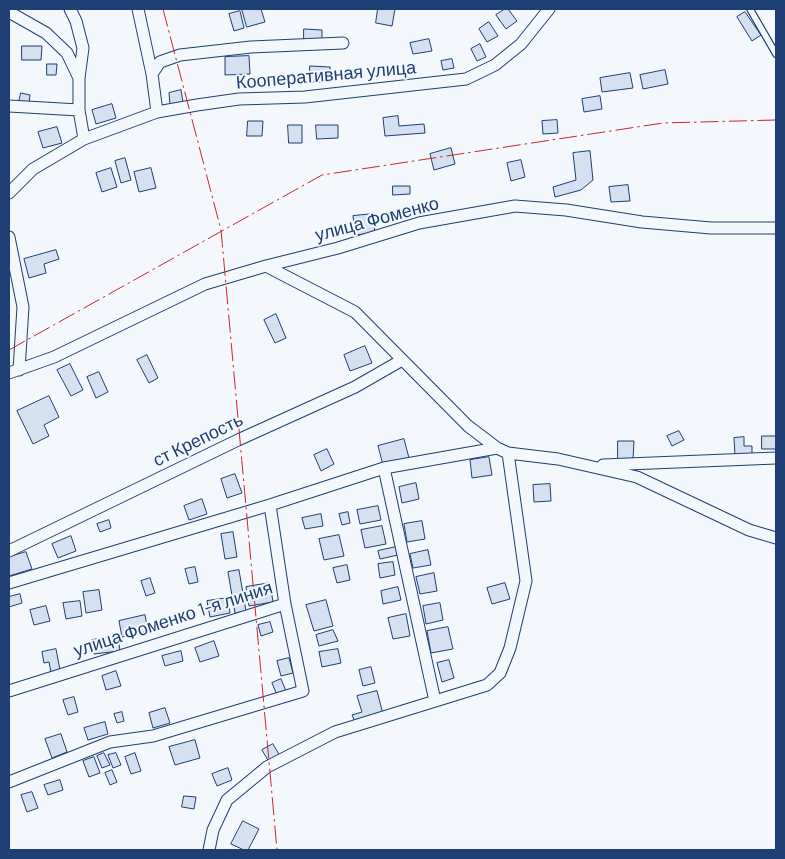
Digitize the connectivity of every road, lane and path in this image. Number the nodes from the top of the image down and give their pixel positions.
1 (70, 9) edge
2 (138, 9) edge
3 (549, 9) edge
4 (750, 9) edge
5 (9, 12) edge
6 (343, 44) dead end
7 (776, 54) edge
8 (152, 74) junction
9 (79, 78) junction
10 (9, 106) edge
11 (79, 110) junction
12 (157, 112) junction
13 (84, 139) junction
14 (9, 193) edge
15 (776, 228) edge
16 (9, 237) edge
17 (266, 266) junction
18 (402, 360) junction
19 (14, 371) edge
20 (497, 448) junction
21 (508, 453) junction
22 (776, 458) edge
23 (592, 466) junction
24 (384, 468) junction
25 (270, 505) junction
26 (776, 538) edge
27 (9, 550) edge
28 (9, 584) edge
29 (285, 604) junction
30 (9, 691) edge
31 (435, 701) junction
32 (9, 782) edge
33 (209, 850) edge

1 - 9 street
2 - 8 street
3 - 12 street, Кооперативная улица
4 - 7 lane
5 - 9 street
6 - 8 street
8 - 12 street
9 - 11 street
10 - 11 street
11 - 13 street
12 - 13 street, Кооперативная улица
13 - 14 street, Кооперативная улица
15 - 17 street, улица Фоменко
16 - 19 street
17 - 18 street
17 - 19 street, улица Фоменко
18 - 20 street
18 - 27 street, ст Крепость
20 - 21 street
20 - 24 street
21 - 23 street
21 - 31 street
22 - 23 street
23 - 26 street
24 - 25 street
24 - 31 street
25 - 28 street
25 - 29 street, улица Фоменко 1-я линия
29 - 30 street, улица Фоменко 1-я линия
29 - 32 street
31 - 33 street

